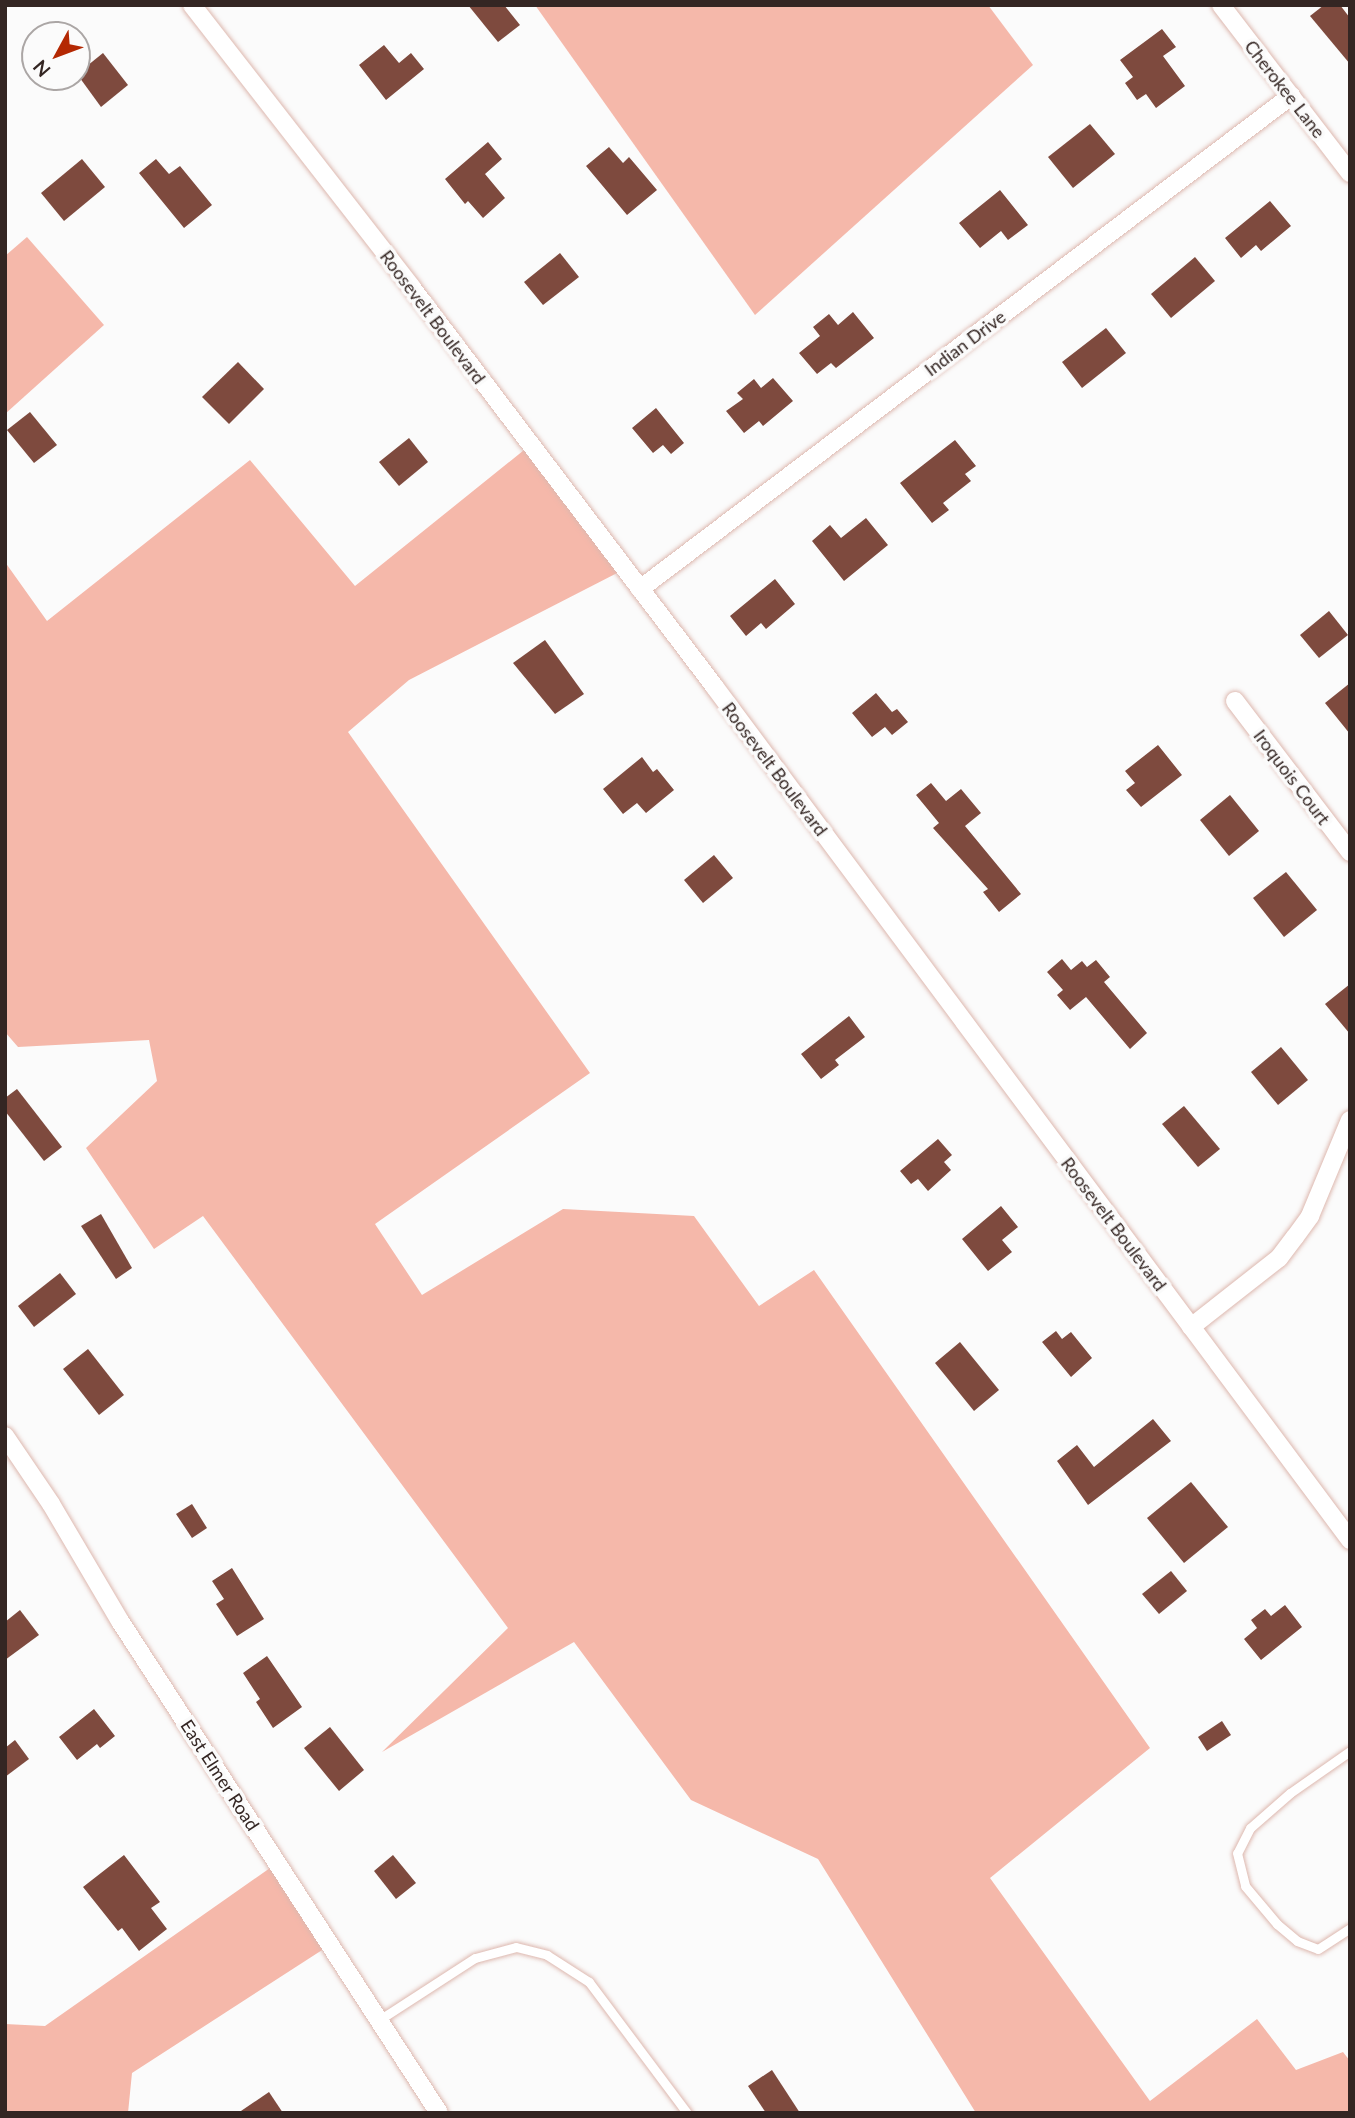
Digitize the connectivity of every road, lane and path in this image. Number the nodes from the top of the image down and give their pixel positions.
1 (192, 5) edge
2 (1221, 5) edge
3 (1291, 96) junction
4 (1350, 173) edge
5 (640, 589) junction
6 (1235, 701) dead end
7 (1350, 852) edge
8 (1350, 1120) edge
9 (1191, 1328) junction
10 (5, 1436) edge
11 (1350, 1540) edge
12 (1350, 1751) edge
13 (1350, 1928) edge
14 (379, 2020) junction
15 (439, 2113) edge
16 (687, 2113) edge

1 - 5 street, Roosevelt Boulevard
2 - 3 street, Cherokee Lane
3 - 4 street, Cherokee Lane
3 - 5 street, Indian Drive
5 - 9 street, Roosevelt Boulevard
6 - 7 street, Iroquois Court
8 - 9 street
9 - 11 street, Roosevelt Boulevard
10 - 14 street, East Elmer Road
12 - 13 lane
14 - 15 street, East Elmer Road
14 - 16 lane

